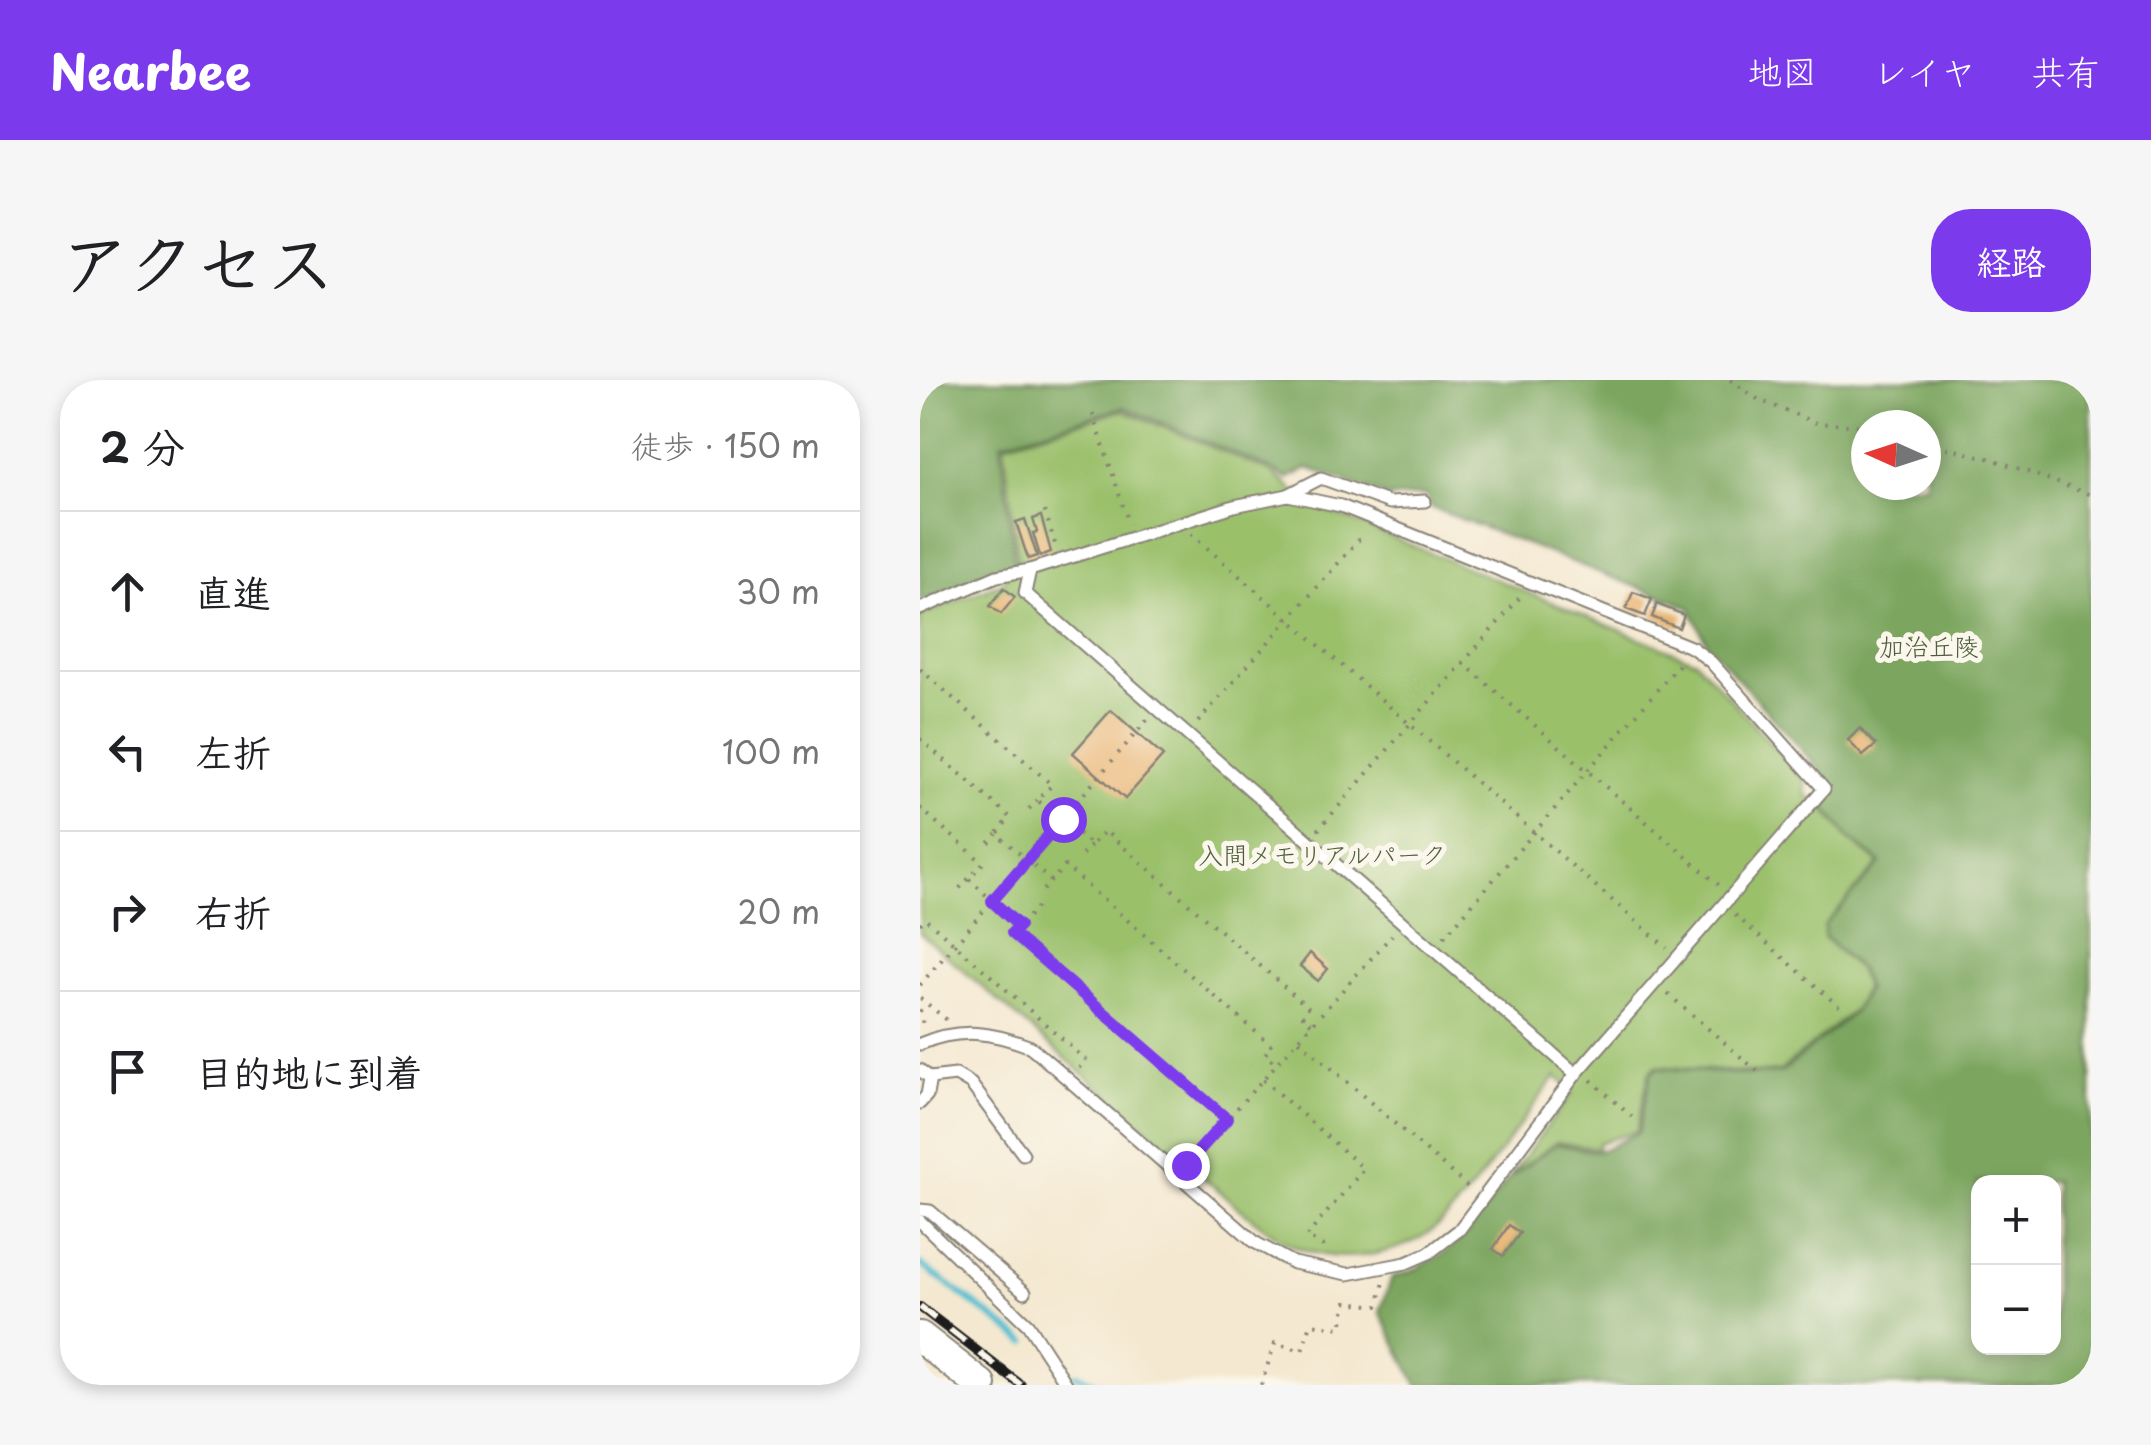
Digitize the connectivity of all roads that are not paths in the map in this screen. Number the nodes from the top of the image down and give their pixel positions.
1 (1288, 495) junction
2 (1425, 501) dead end
3 (1030, 570) junction
4 (920, 609) edge
5 (920, 1044) edge
6 (1577, 1072) junction
7 (925, 1074) edge
8 (920, 1103) edge
9 (1023, 1154) dead end
10 (920, 1210) edge
11 (920, 1221) edge
12 (1025, 1292) dead end
13 (922, 1345) edge
14 (981, 1385) edge
15 (1067, 1385) edge

1 - 2 lane
1 - 3 lane
1 - 6 lane
3 - 4 lane
3 - 6 lane
5 - 6 lane
7 - 8 lane
7 - 9 lane
10 - 12 lane
11 - 15 lane
13 - 14 main road

